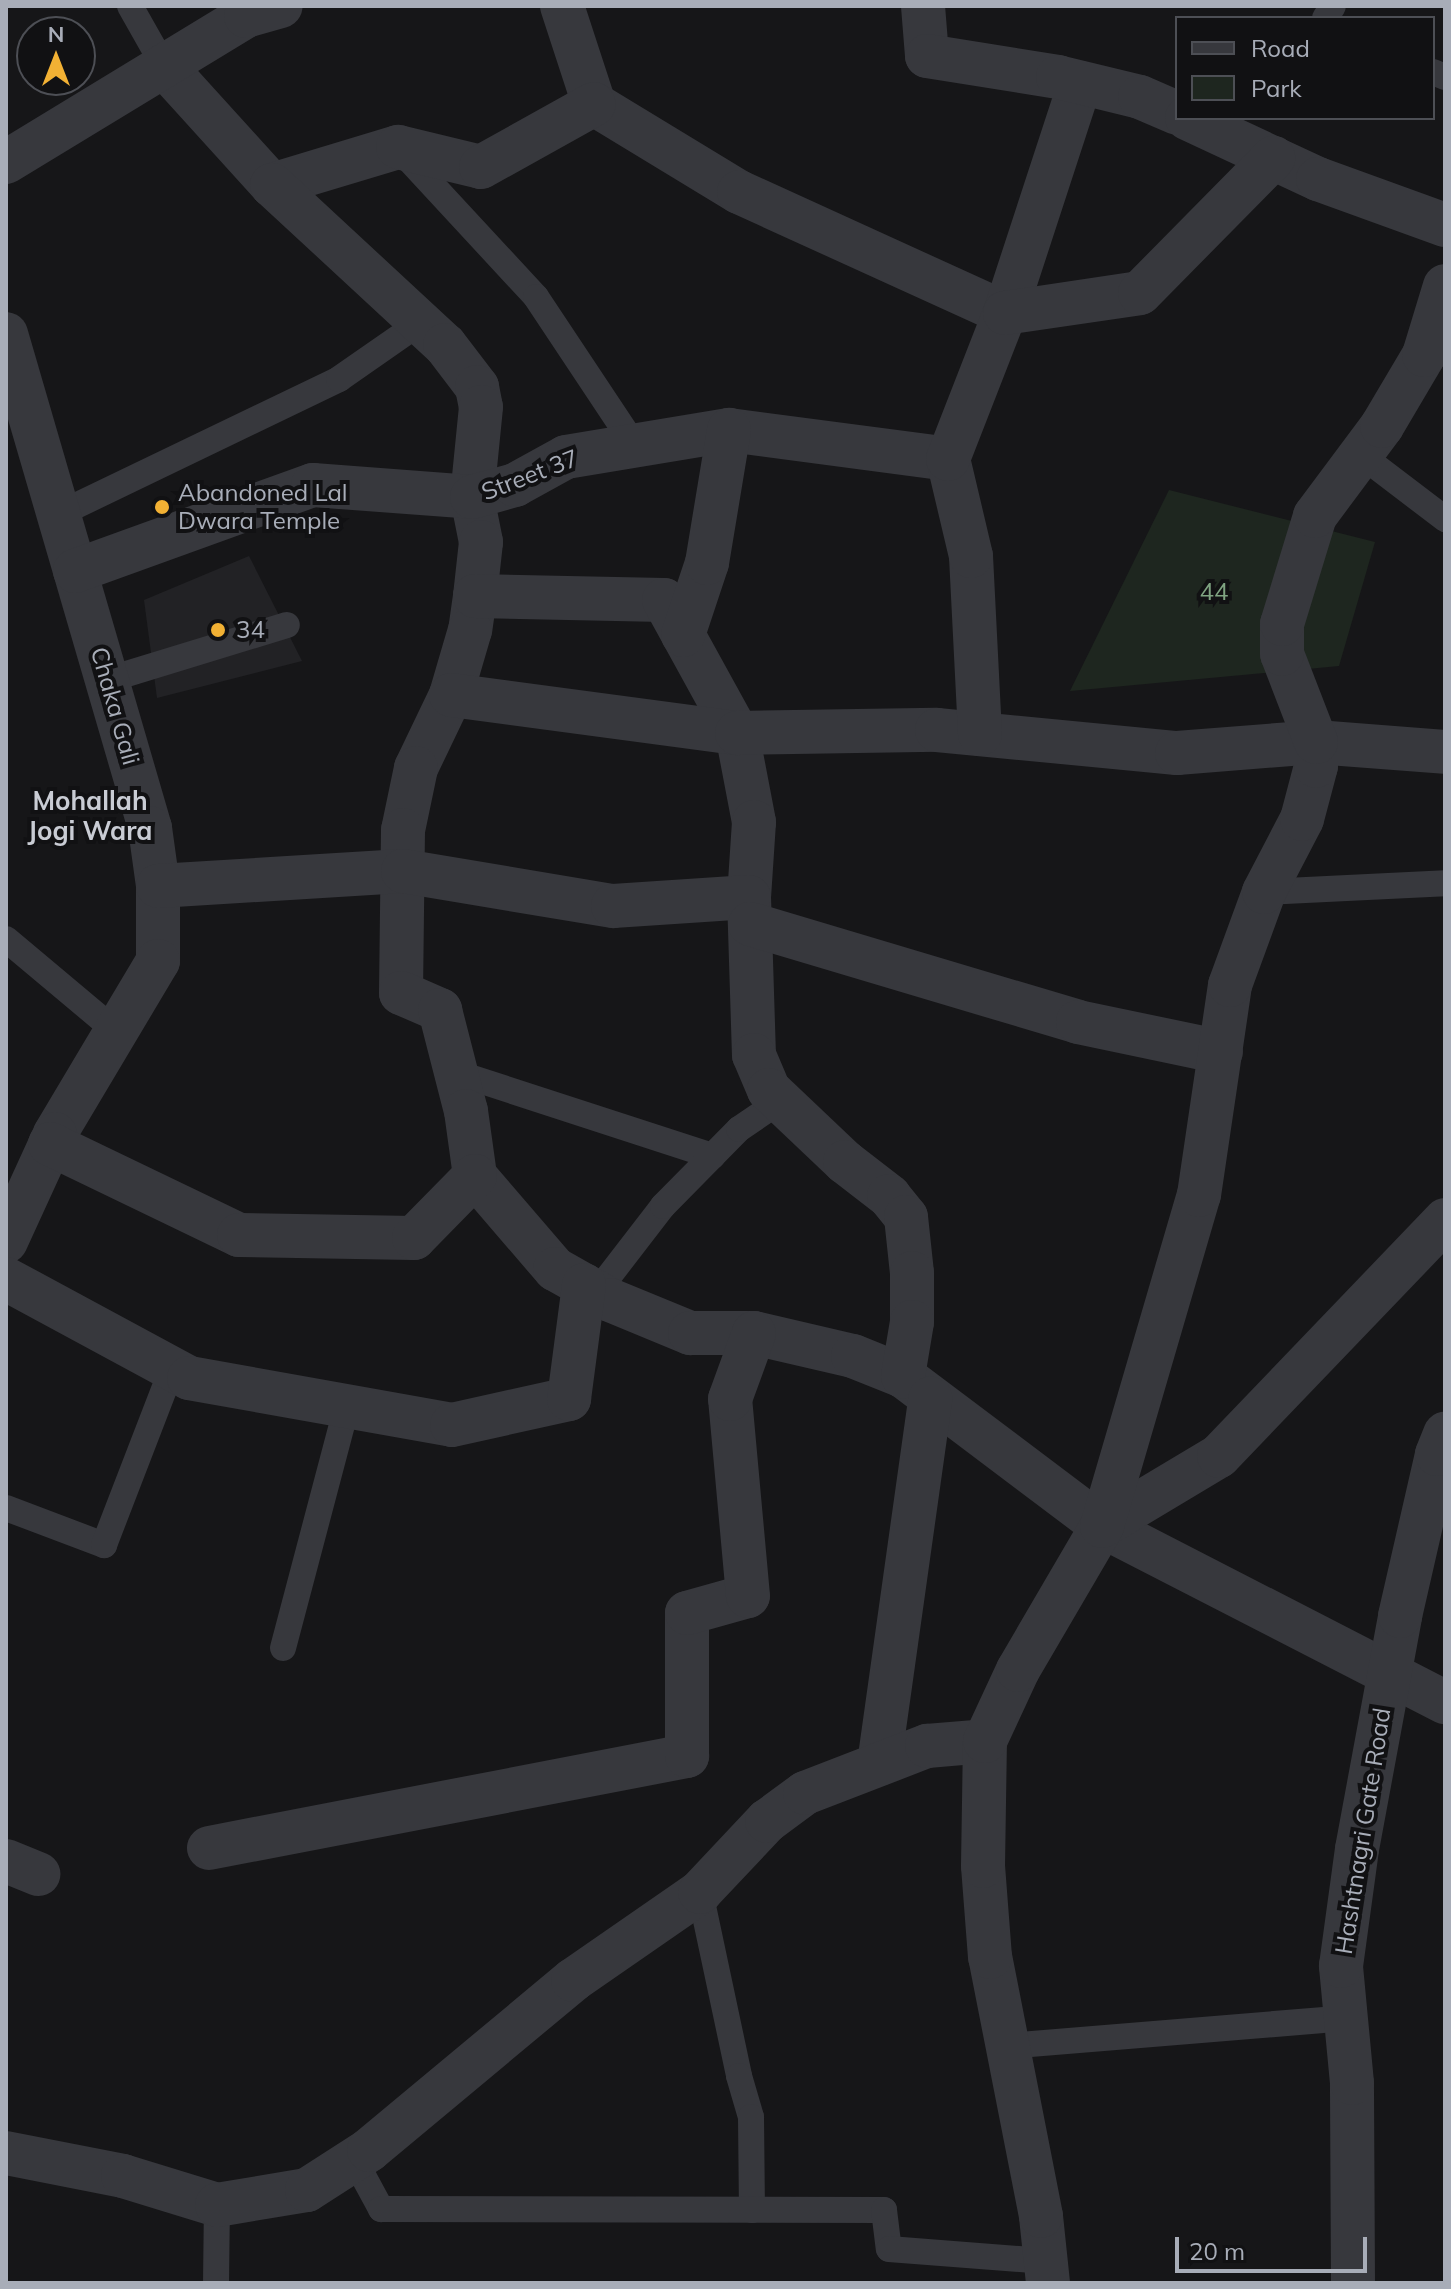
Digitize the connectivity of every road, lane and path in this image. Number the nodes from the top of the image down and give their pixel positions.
1 (130, 6) edge
2 (281, 6) edge
3 (562, 6) edge
4 (923, 6) edge
5 (164, 66) junction
6 (1080, 83) junction
7 (594, 104) junction
8 (1175, 112) edge
9 (1191, 120) edge
10 (398, 147) junction
11 (1273, 158) junction
12 (6, 162) edge
13 (272, 185) junction
14 (1445, 225) edge
15 (1445, 286) edge
16 (1005, 313) junction
17 (421, 322) junction
18 (6, 334) edge
19 (729, 430) junction
20 (633, 443) junction
21 (1361, 455) junction
22 (948, 459) junction
23 (472, 497) junction
24 (59, 514) junction
25 (1445, 519) edge
26 (75, 571) junction
27 (475, 596) junction
28 (287, 625) dead end
29 (683, 635) junction
30 (107, 680) junction
31 (451, 695) junction
32 (737, 733) junction
33 (980, 734) junction
34 (1316, 742) junction
35 (1445, 752) edge
36 (403, 871) junction
37 (1445, 883) edge
38 (158, 886) junction
39 (1264, 892) junction
40 (750, 910) junction
41 (6, 939) edge
42 (117, 1032) junction
43 (1221, 1052) junction
44 (454, 1072) junction
45 (780, 1101) junction
46 (50, 1144) junction
47 (713, 1156) junction
48 (475, 1176) junction
49 (1445, 1220) edge
50 (7, 1237) edge
51 (6, 1279) edge
52 (590, 1289) junction
53 (754, 1333) junction
54 (172, 1369) junction
55 (916, 1388) junction
56 (347, 1406) junction
57 (1445, 1434) edge
58 (6, 1508) edge
59 (1102, 1526) junction
60 (283, 1648) dead end
61 (1389, 1671) junction
62 (1445, 1702) edge
63 (985, 1741) junction
64 (879, 1764) junction
65 (209, 1848) dead end
66 (700, 1892) junction
67 (1346, 2018) junction
68 (1007, 2046) junction
69 (6, 2153) edge
70 (354, 2159) junction
71 (217, 2205) junction
72 (752, 2210) junction
73 (1047, 2272) edge
74 (216, 2283) edge
75 (1353, 2283) edge

1 - 5 lane
2 - 5 street
3 - 7 street
4 - 6 street
5 - 12 street
5 - 13 street
6 - 8 street
6 - 16 street
7 - 10 street
7 - 16 street
9 - 11 street
10 - 13 street
10 - 20 lane
11 - 14 street
11 - 16 street
13 - 17 street
15 - 21 street
16 - 22 street
17 - 23 street
17 - 24 lane
18 - 24 street, Chaka Gali
19 - 20 street, Street 37
19 - 22 street, Street 37
19 - 29 street
20 - 23 street, Street 37
21 - 25 lane
21 - 34 street
22 - 33 street
23 - 26 street, Street 37
23 - 27 street
24 - 26 street, Chaka Gali
26 - 30 street, Chaka Gali
27 - 29 street
27 - 31 street
28 - 30 lane
29 - 32 street
30 - 38 street, Chaka Gali
31 - 32 street
31 - 36 street
32 - 33 street
32 - 40 street
33 - 34 street
34 - 35 street
34 - 39 street
36 - 38 street
36 - 40 street
36 - 44 street
37 - 39 lane
38 - 42 street, Chaka Gali
39 - 43 street
40 - 43 street
40 - 45 street
41 - 42 lane
42 - 46 street, Chaka Gali
43 - 59 street
44 - 47 lane
44 - 48 street
45 - 47 lane
45 - 55 street
46 - 48 street
46 - 50 street, Chaka Gali
47 - 52 lane
48 - 52 street
49 - 59 street
51 - 54 street
52 - 53 street
52 - 56 street
53 - 55 street
53 - 65 street
54 - 56 street
54 - 58 lane
55 - 59 street
55 - 64 street
56 - 60 lane
57 - 61 street, Hashtnagri Gate Road
59 - 61 street
59 - 63 street
61 - 62 street
61 - 67 street, Hashtnagri Gate Road
63 - 64 street
63 - 68 street
64 - 66 street
66 - 70 street
66 - 72 lane
67 - 68 lane
67 - 75 street, Hashtnagri Gate Road
68 - 73 street
69 - 71 street
70 - 71 street
70 - 72 lane
71 - 74 lane
72 - 73 lane

